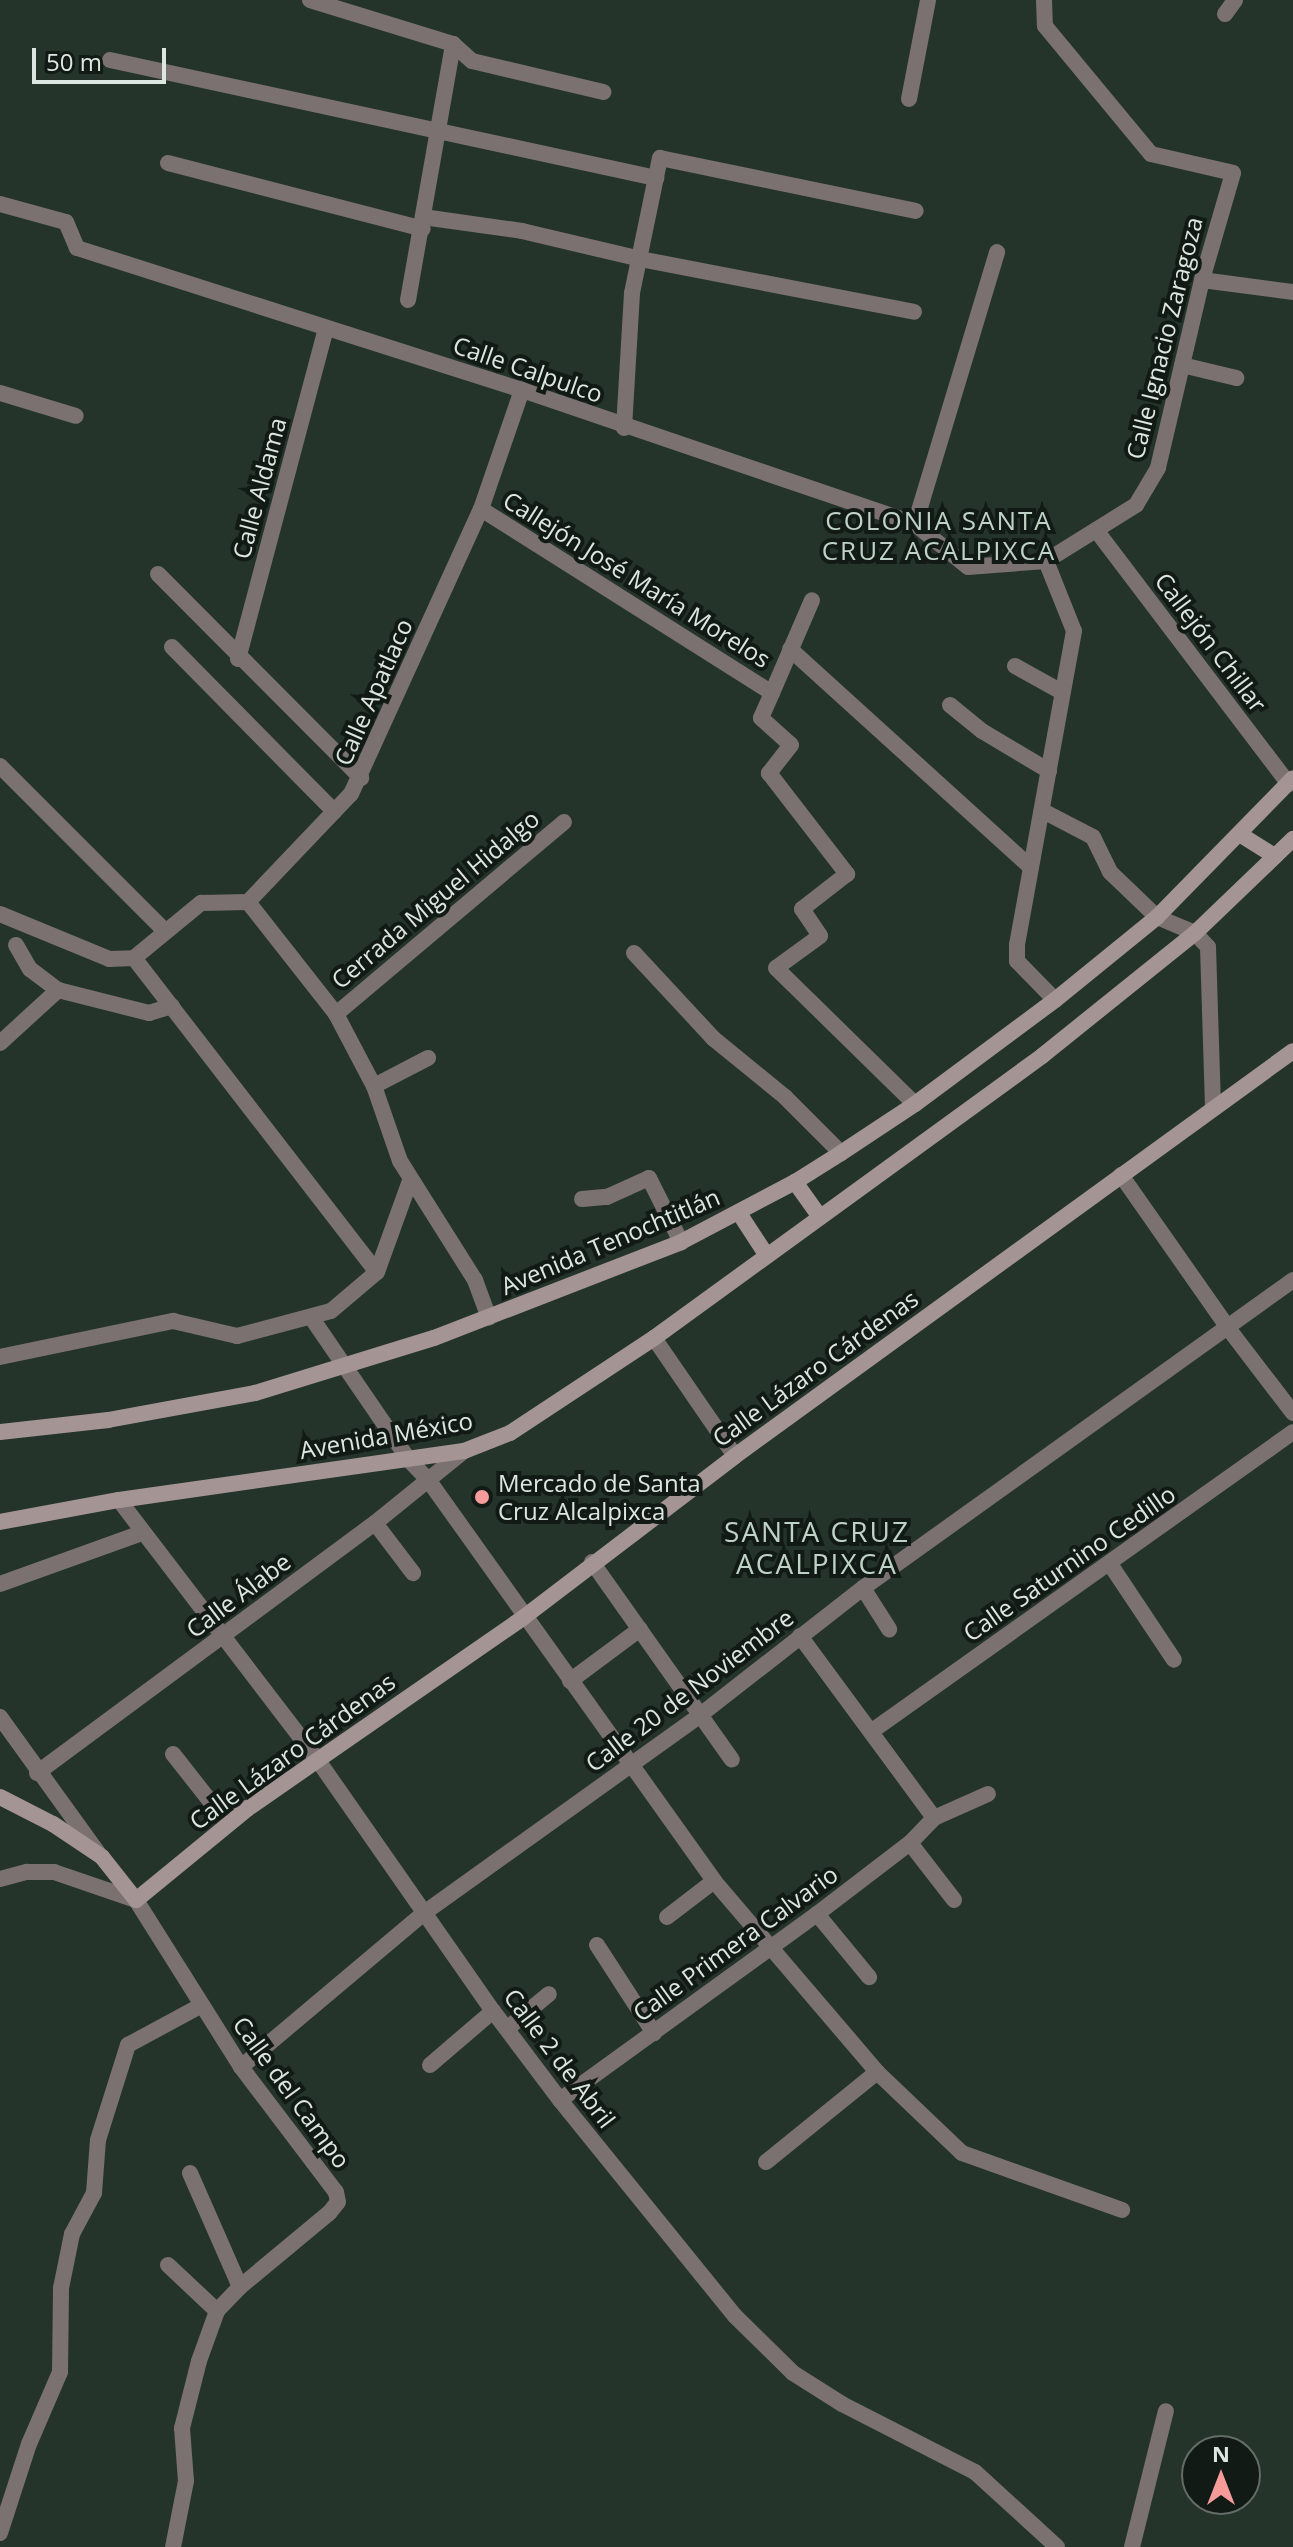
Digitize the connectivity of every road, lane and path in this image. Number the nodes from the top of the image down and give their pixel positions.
1 (310, 0) edge
2 (928, 0) edge
3 (1044, 0) edge
4 (453, 44) junction
5 (110, 60) dead end
6 (603, 92) dead end
7 (909, 99) dead end
8 (437, 133) junction
9 (168, 163) dead end
10 (656, 178) junction
11 (0, 204) edge
12 (916, 211) dead end
13 (423, 223) junction
14 (997, 252) dead end
15 (640, 259) junction
16 (1202, 280) junction
17 (1293, 292) edge
18 (408, 300) dead end
19 (914, 312) dead end
20 (326, 329) junction
21 (1182, 365) junction
22 (1236, 378) dead end
23 (522, 390) junction
24 (0, 393) edge
25 (76, 416) dead end
26 (624, 428) junction
27 (481, 509) junction
28 (915, 524) junction
29 (1096, 530) junction
30 (1046, 561) junction
31 (158, 574) dead end
32 (812, 600) dead end
33 (172, 647) dead end
34 (790, 649) junction
35 (238, 659) junction
36 (1015, 666) dead end
37 (1062, 692) junction
38 (772, 693) junction
39 (950, 705) dead end
40 (0, 766) edge
41 (1049, 771) junction
42 (361, 778) junction
43 (1291, 781) edge
44 (334, 811) junction
45 (1043, 811) junction
46 (564, 822) dead end
47 (1241, 835) junction
48 (1293, 842) edge
49 (1275, 856) junction
50 (1030, 867) junction
51 (248, 902) junction
52 (0, 914) edge
53 (1157, 917) junction
54 (165, 931) junction
55 (1195, 933) junction
56 (16, 945) dead end
57 (634, 953) dead end
58 (134, 958) junction
59 (58, 990) junction
60 (1055, 1000) junction
61 (172, 1006) junction
62 (336, 1014) junction
63 (0, 1043) edge
64 (1293, 1051) edge
65 (428, 1058) dead end
66 (374, 1086) junction
67 (915, 1104) junction
68 (1213, 1106) junction
69 (841, 1153) junction
70 (1121, 1175) junction
71 (410, 1181) junction
72 (795, 1182) junction
73 (582, 1199) dead end
74 (739, 1213) junction
75 (820, 1217) junction
76 (681, 1242) junction
77 (767, 1256) junction
78 (377, 1272) junction
79 (1293, 1280) edge
80 (311, 1317) junction
81 (489, 1318) junction
82 (1228, 1328) junction
83 (654, 1338) junction
84 (0, 1357) edge
85 (346, 1368) junction
86 (1293, 1413) edge
87 (0, 1432) edge
88 (1293, 1432) edge
89 (464, 1451) junction
90 (735, 1456) junction
91 (409, 1460) junction
92 (429, 1481) junction
93 (119, 1500) junction
94 (0, 1522) edge
95 (375, 1523) junction
96 (142, 1533) junction
97 (592, 1562) junction
98 (1110, 1564) junction
99 (413, 1573) dead end
100 (0, 1584) edge
101 (863, 1588) junction
102 (524, 1617) junction
103 (640, 1629) junction
104 (889, 1629) dead end
105 (223, 1636) junction
106 (800, 1636) junction
107 (1174, 1660) dead end
108 (570, 1681) junction
109 (699, 1716) junction
110 (0, 1717) edge
111 (872, 1731) junction
112 (173, 1754) dead end
113 (317, 1759) junction
114 (732, 1760) dead end
115 (631, 1766) junction
116 (37, 1773) junction
117 (988, 1794) dead end
118 (0, 1797) edge
119 (247, 1809) junction
120 (934, 1818) junction
121 (910, 1843) junction
122 (102, 1857) junction
123 (0, 1879) edge
124 (714, 1881) junction
125 (136, 1900) junction
126 (954, 1900) dead end
127 (424, 1913) junction
128 (817, 1914) junction
129 (667, 1917) dead end
130 (597, 1945) dead end
131 (768, 1949) junction
132 (869, 1977) dead end
133 (549, 1994) dead end
134 (200, 2006) junction
135 (493, 2011) junction
136 (508, 2028) junction
137 (654, 2033) junction
138 (430, 2065) dead end
139 (241, 2067) junction
140 (877, 2072) junction
141 (560, 2100) junction
142 (766, 2162) dead end
143 (190, 2173) dead end
144 (1122, 2210) dead end
145 (168, 2265) dead end
146 (240, 2287) junction
147 (217, 2311) junction
148 (1166, 2411) dead end
149 (0, 2533) edge
150 (173, 2547) edge
151 (1057, 2547) edge
152 (1132, 2547) edge

1 - 4 street
2 - 7 street
3 - 16 street, Calle Ignacio Zaragoza
4 - 6 street
4 - 8 street
5 - 8 street
8 - 10 street
8 - 13 street
9 - 13 street
10 - 12 street
10 - 15 street
11 - 20 street, Calle Calpulco
13 - 15 street
13 - 18 street
14 - 28 street
15 - 19 street
15 - 26 street
16 - 17 street
16 - 21 street, Calle Ignacio Zaragoza
20 - 23 street, Calle Calpulco
20 - 35 street, Calle Aldama
21 - 22 street
21 - 29 street, Calle Ignacio Zaragoza
23 - 26 street, Calle Calpulco
23 - 27 street, Calle Apatlaco
24 - 25 street
26 - 28 street, Calle Calpulco
27 - 38 street, Callejón José María Morelos
27 - 42 street, Calle Apatlaco
28 - 30 street, Calle Calpulco
29 - 30 street, Calle Ignacio Zaragoza
29 - 43 street, Callejón Chillar
30 - 37 street
31 - 35 street
32 - 34 street
33 - 44 street
34 - 38 street
34 - 50 street
35 - 42 street
36 - 37 street
37 - 41 street
38 - 67 street, Callejón José María Morelos
39 - 41 street
40 - 54 street
41 - 45 street
42 - 44 street, Calle Apatlaco
43 - 47 main road, Avenida Tenochtitlán
44 - 51 street, Calle Apatlaco
45 - 50 street
45 - 53 street
46 - 62 street, Cerrada Miguel Hidalgo
47 - 49 main road
47 - 53 main road, Avenida Tenochtitlán
48 - 49 main road, Avenida México
49 - 55 main road, Avenida México
50 - 60 street
51 - 54 street
51 - 62 street
52 - 58 street
53 - 55 street
53 - 60 main road, Avenida Tenochtitlán
54 - 58 street
55 - 68 street
55 - 75 main road, Avenida México
56 - 59 street
57 - 69 street
58 - 61 street
59 - 61 street
59 - 63 street
60 - 67 main road, Avenida Tenochtitlán
61 - 78 street
62 - 66 street
64 - 68 main road, Calle Lázaro Cárdenas
65 - 66 street
66 - 71 street
67 - 69 main road, Avenida Tenochtitlán
68 - 70 main road, Calle Lázaro Cárdenas
69 - 72 main road, Avenida Tenochtitlán
70 - 82 street
70 - 90 main road, Calle Lázaro Cárdenas
71 - 78 street
71 - 81 street
72 - 74 main road, Avenida Tenochtitlán
72 - 75 main road
73 - 76 street
74 - 76 main road, Avenida Tenochtitlán
74 - 77 main road
75 - 77 main road, Avenida México
76 - 81 main road, Avenida Tenochtitlán
77 - 83 main road, Avenida México
78 - 80 street
79 - 82 street, Calle 20 de Noviembre
80 - 84 street
80 - 85 street
81 - 85 main road, Avenida Tenochtitlán
82 - 86 street
82 - 101 street, Calle 20 de Noviembre
83 - 89 main road, Avenida México
83 - 90 street
85 - 87 main road, Avenida Tenochtitlán
85 - 91 street
88 - 98 street, Calle Saturnino Cedillo
89 - 91 main road, Avenida México
89 - 92 street, Calle Álabe
90 - 97 main road, Calle Lázaro Cárdenas
91 - 92 street
91 - 93 main road, Avenida México
92 - 95 street, Calle Álabe
92 - 102 street
93 - 94 main road, Avenida México
93 - 96 street, Calle 2 de Abril
95 - 99 street
95 - 105 street, Calle Álabe
96 - 100 street
96 - 105 street, Calle 2 de Abril
97 - 102 main road, Calle Lázaro Cárdenas
97 - 103 street
98 - 107 street
98 - 111 street, Calle Saturnino Cedillo
101 - 104 street
101 - 106 street, Calle 20 de Noviembre
102 - 108 street
102 - 113 main road, Calle Lázaro Cárdenas
103 - 108 street
103 - 109 street
105 - 113 street, Calle 2 de Abril
105 - 116 street, Calle Álabe
106 - 109 street, Calle 20 de Noviembre
106 - 111 street
108 - 115 street
109 - 114 street
109 - 115 street, Calle 20 de Noviembre
110 - 116 street, Calle del Campo
111 - 120 street
112 - 119 street
113 - 119 main road, Calle Lázaro Cárdenas
113 - 127 street, Calle 2 de Abril
115 - 124 street
115 - 127 street, Calle 20 de Noviembre
116 - 122 street, Calle del Campo
117 - 120 street
118 - 122 main road
119 - 125 main road, Calle Lázaro Cárdenas
120 - 121 street, Calle Primera Calvario
121 - 126 street
121 - 128 street, Calle Primera Calvario
122 - 125 main road, Calle del Campo
123 - 125 street
124 - 129 street
124 - 131 street
125 - 134 street, Calle del Campo
127 - 135 street, Calle 2 de Abril
127 - 139 street, Calle 20 de Noviembre
128 - 131 street, Calle Primera Calvario
128 - 132 street
130 - 137 street
131 - 137 street, Calle Primera Calvario
131 - 140 street
133 - 136 street
134 - 139 street, Calle del Campo
134 - 149 street
135 - 136 street, Calle 2 de Abril
135 - 138 street
136 - 141 street, Calle 2 de Abril
137 - 141 street, Calle Primera Calvario
139 - 146 street, Calle del Campo
140 - 142 street
140 - 144 street
141 - 151 street, Calle 2 de Abril
143 - 146 street
145 - 147 street
146 - 147 street, Calle del Campo
147 - 150 street, Calle del Campo
148 - 152 street

